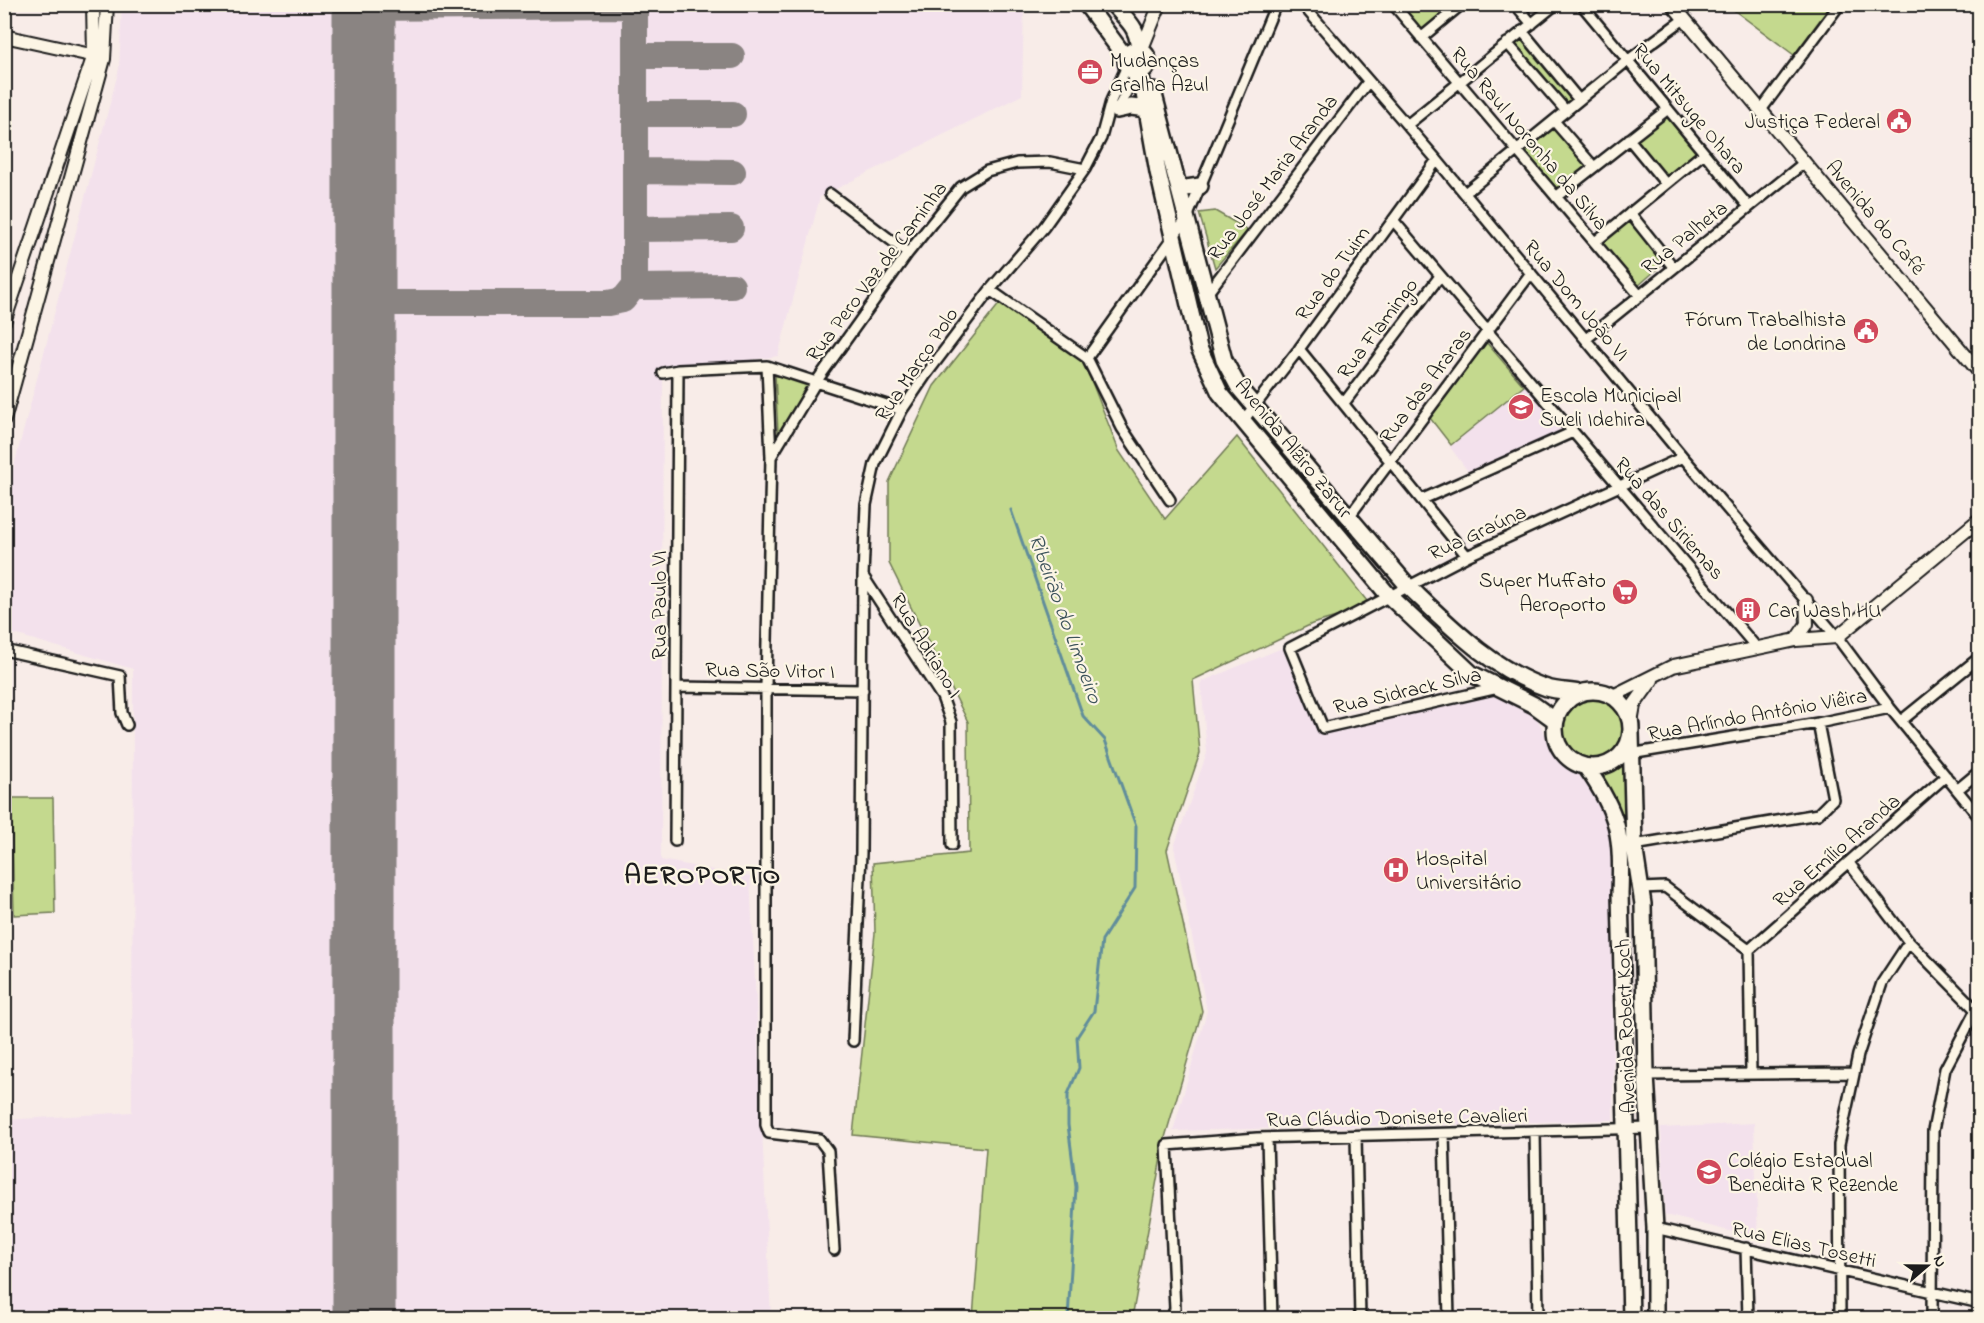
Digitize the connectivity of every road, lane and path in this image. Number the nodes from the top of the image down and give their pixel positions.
1 (93, 4) edge
2 (107, 4) edge
3 (1086, 4) edge
4 (1113, 4) edge
5 (1160, 4) edge
6 (1276, 4) edge
7 (1302, 4) edge
8 (1393, 4) edge
9 (1515, 4) edge
10 (1556, 4) edge
11 (1581, 4) edge
12 (1672, 4) edge
13 (1840, 4) edge
14 (1461, 5) edge
15 (1684, 19) junction
16 (1532, 24) junction
17 (1522, 32) junction
18 (4, 36) edge
19 (1421, 38) junction
20 (1508, 43) junction
21 (99, 57) junction
22 (1628, 61) junction
23 (1137, 62) junction
24 (1368, 82) junction
25 (1459, 82) junction
26 (1579, 100) junction
27 (1147, 109) junction
28 (1668, 109) junction
29 (1761, 110) junction
30 (1566, 111) junction
31 (1113, 112) junction
32 (1554, 121) junction
33 (1407, 125) junction
34 (1629, 139) junction
35 (1517, 151) junction
36 (1704, 153) junction
37 (1437, 160) junction
38 (1805, 162) junction
39 (1594, 167) junction
40 (1085, 169) junction
41 (1666, 184) junction
42 (1200, 186) junction
43 (1179, 189) junction
44 (1465, 193) junction
45 (830, 194) dead end
46 (1556, 196) junction
47 (1749, 207) junction
48 (1630, 213) junction
49 (1187, 218) junction
50 (1393, 220) junction
51 (1174, 235) junction
52 (1595, 242) junction
53 (909, 253) junction
54 (1674, 268) junction
55 (1531, 273) junction
56 (1440, 276) junction
57 (990, 290) junction
58 (1206, 295) junction
59 (1640, 296) junction
60 (4, 322) edge
61 (1487, 332) junction
62 (1586, 339) junction
63 (1299, 349) junction
64 (1087, 358) junction
65 (767, 366) junction
66 (678, 370) junction
67 (1980, 373) edge
68 (663, 374) dead end
69 (9, 378) edge
70 (816, 382) junction
71 (1344, 403) junction
72 (1253, 405) junction
73 (902, 410) junction
74 (4, 420) edge
75 (1242, 422) junction
76 (1573, 432) junction
77 (771, 457) junction
78 (1683, 457) junction
79 (1391, 461) junction
80 (1619, 486) junction
81 (1423, 499) junction
82 (1170, 500) dead end
83 (1348, 518) junction
84 (1980, 519) edge
85 (1467, 555) junction
86 (863, 576) junction
87 (1408, 586) junction
88 (1389, 596) junction
89 (1806, 600) junction
90 (1837, 637) junction
91 (1796, 640) junction
92 (1756, 647) junction
93 (4, 650) edge
94 (1980, 657) edge
95 (1659, 672) junction
96 (677, 687) junction
97 (766, 687) junction
98 (1498, 688) junction
99 (863, 690) junction
100 (1580, 693) junction
101 (1612, 696) junction
102 (1890, 708) junction
103 (1556, 721) junction
104 (1901, 721) junction
105 (1818, 723) junction
106 (127, 725) dead end
107 (1631, 727) junction
108 (1323, 728) joint
109 (1630, 754) junction
110 (1586, 767) junction
111 (1980, 771) edge
112 (1946, 776) junction
113 (1957, 790) junction
114 (1980, 818) edge
115 (675, 841) dead end
116 (952, 845) dead end
117 (1634, 845) junction
118 (1849, 863) junction
119 (1641, 888) junction
120 (1621, 899) junction
121 (1643, 904) junction
122 (1909, 942) junction
123 (1749, 950) junction
124 (1978, 1012) edge
125 (853, 1041) dead end
126 (1751, 1073) junction
127 (1854, 1073) junction
128 (1646, 1075) junction
129 (1650, 1128) junction
130 (1627, 1129) junction
131 (1535, 1131) junction
132 (1444, 1134) junction
133 (1356, 1136) junction
134 (1267, 1138) junction
135 (1654, 1228) junction
136 (1746, 1248) junction
137 (834, 1250) dead end
138 (1839, 1270) junction
139 (1931, 1292) junction
140 (1980, 1303) edge
141 (1174, 1315) edge
142 (1272, 1318) edge
143 (1360, 1318) edge
144 (1449, 1318) edge
145 (1538, 1318) edge
146 (1631, 1318) edge
147 (1655, 1318) edge
148 (1748, 1318) edge
149 (1840, 1318) edge
150 (1932, 1318) edge

1 - 21 street
2 - 21 street
3 - 23 main road
4 - 23 main road
5 - 23 street
6 - 42 street
7 - 24 street, Rua Dom João VI
8 - 19 street, Rua Raul Noronha da Silva
9 - 16 street
10 - 16 street
11 - 22 street, Rua Mitsuge Ohara
12 - 15 street, Avenida do Café
13 - 29 street
14 - 19 street
15 - 22 street
15 - 29 street, Avenida do Café
16 - 17 street
17 - 20 street
17 - 26 street
18 - 21 street
19 - 25 street, Rua Raul Noronha da Silva
20 - 25 street
20 - 30 street
21 - 60 street
21 - 69 street
22 - 26 street
22 - 28 street, Rua Mitsuge Ohara
23 - 27 main road, Avenida Alziro Zarur
23 - 31 street, Rua Março Polo
23 - 43 main road, Avenida Alziro Zarur
24 - 33 street, Rua Dom João VI
24 - 58 street, Rua José Maria Aranda
25 - 33 street
25 - 35 street, Rua Raul Noronha da Silva
26 - 30 street
27 - 31 main road
27 - 51 main road, Avenida Alziro Zarur
28 - 34 street
28 - 36 street, Rua Mitsuge Ohara
29 - 38 street, Avenida do Café
30 - 32 street
31 - 40 street, Rua Março Polo
32 - 35 street
32 - 39 street
33 - 37 street, Rua Dom João VI
34 - 39 street
34 - 41 street
35 - 44 street
35 - 46 street, Rua Raul Noronha da Silva
36 - 41 street
36 - 47 street, Rua Mitsuge Ohara
37 - 44 street, Rua Dom João VI
37 - 50 street, Rua do Tuim
38 - 47 street, Rua Palheta
38 - 67 street, Avenida do Café
39 - 46 street
40 - 53 street, Rua Pero Vaz de Caminha
40 - 57 street, Rua Março Polo
41 - 48 street
42 - 43 main road
42 - 49 street
43 - 49 main road, Avenida Alziro Zarur
44 - 55 street, Rua Dom João VI
45 - 53 street
46 - 52 street, Rua Raul Noronha da Silva
47 - 54 street, Rua Palheta
48 - 52 street
48 - 54 street
49 - 51 street
49 - 58 main road, Avenida Alziro Zarur
50 - 56 street, Rua das Siriemas
50 - 63 street, Rua do Tuim
51 - 64 street
51 - 75 main road, Avenida Alziro Zarur
52 - 59 street, Rua Raul Noronha da Silva
53 - 70 street, Rua Pero Vaz de Caminha
54 - 59 street, Rua Palheta
55 - 61 street, Rua das Araras
55 - 62 street, Rua Dom João VI
56 - 61 street, Rua das Siriemas
56 - 71 street, Rua Flamingo
57 - 64 street
57 - 73 street, Rua Março Polo
58 - 72 main road, Avenida Alziro Zarur
59 - 62 street, Rua Palheta
61 - 76 street, Rua das Siriemas
61 - 79 street, Rua das Araras
62 - 78 street, Rua Dom João VI
63 - 71 street
63 - 72 street, Rua do Tuim
64 - 82 street
65 - 66 street
65 - 70 street
65 - 77 street, Rua Pero Vaz de Caminha
66 - 68 street
66 - 96 street, Rua Paulo VI
69 - 74 street
70 - 73 street
70 - 77 street, Rua Pero Vaz de Caminha
71 - 79 street
72 - 75 street, Rua do Tuim
72 - 83 main road, Avenida Alziro Zarur
73 - 86 street, Rua Março Polo
75 - 88 main road, Avenida Alziro Zarur
76 - 80 street, Rua das Siriemas
76 - 81 street
77 - 97 street, Rua Pero Vaz de Caminha
78 - 80 street, Rua Graúna
78 - 89 street, Rua Dom João VI
79 - 81 street
79 - 83 street, Rua das Araras
80 - 85 street, Rua Graúna
80 - 92 street, Rua das Siriemas
81 - 85 street
83 - 87 main road, Avenida Alziro Zarur
84 - 90 street
85 - 87 street, Rua Graúna
86 - 99 street, Rua Março Polo
86 - 116 street, Rua Adriano I
87 - 88 street, Rua Graúna
87 - 100 main road, Avenida Alziro Zarur
88 - 98 main road, Avenida Alziro Zarur
88 - 108 street, Rua Graúna
89 - 90 street, Rua Dom João VI
89 - 91 street
90 - 91 street
90 - 102 street, Rua Dom João VI
91 - 92 street
92 - 95 street
93 - 106 street
94 - 104 street
95 - 101 street
95 - 107 street, Avenida Robert Koch
96 - 97 street, Rua São Vitor I
96 - 115 street, Rua Paulo VI
97 - 99 street, Rua São Vitor I
97 - 137 street, Rua Pero Vaz de Caminha
98 - 103 main road, Avenida Alziro Zarur
98 - 108 street, Rua Sidrack Silva
99 - 125 street, Rua Março Polo
100 - 101 main road
100 - 103 main road
101 - 107 main road
102 - 104 street, Rua Dom João VI
102 - 105 street, Rua Arlíndo Antônio Viêira
103 - 110 main road
104 - 112 street, Rua Dom João VI
105 - 109 street, Rua Arlíndo Antônio Viêira
105 - 117 street
107 - 109 main road, Avenida Robert Koch
107 - 110 main road
109 - 117 main road, Avenida Robert Koch
110 - 120 main road, Avenida Robert Koch
111 - 113 street
112 - 113 street, Rua Dom João VI
112 - 118 street, Rua Emílio Aranda
113 - 114 street, Rua Dom João VI
117 - 119 main road, Avenida Robert Koch
118 - 122 street
118 - 123 street, Rua Emílio Aranda
119 - 120 main road
119 - 121 main road, Avenida Robert Koch
119 - 123 street
120 - 121 main road
120 - 130 main road, Avenida Robert Koch
121 - 128 main road, Avenida Robert Koch
122 - 124 street
122 - 127 street
123 - 126 street
124 - 139 street
126 - 127 street
126 - 128 street
127 - 138 street
128 - 129 main road, Avenida Robert Koch
129 - 130 street, Rua Cláudio Donisete Cavalieri
129 - 135 main road, Avenida Robert Koch
130 - 131 street, Rua Cláudio Donisete Cavalieri
130 - 146 main road, Avenida Robert Koch
131 - 132 street, Rua Cláudio Donisete Cavalieri
131 - 145 street
132 - 133 street, Rua Cláudio Donisete Cavalieri
132 - 144 street
133 - 134 street, Rua Cláudio Donisete Cavalieri
133 - 143 street
134 - 141 street, Rua Cláudio Donisete Cavalieri
134 - 142 street
135 - 136 street, Rua Elias Tosetti
135 - 147 main road, Avenida Robert Koch
136 - 138 street, Rua Elias Tosetti
136 - 148 street
138 - 139 street, Rua Elias Tosetti
138 - 149 street
139 - 140 street, Rua Elias Tosetti
139 - 150 street

